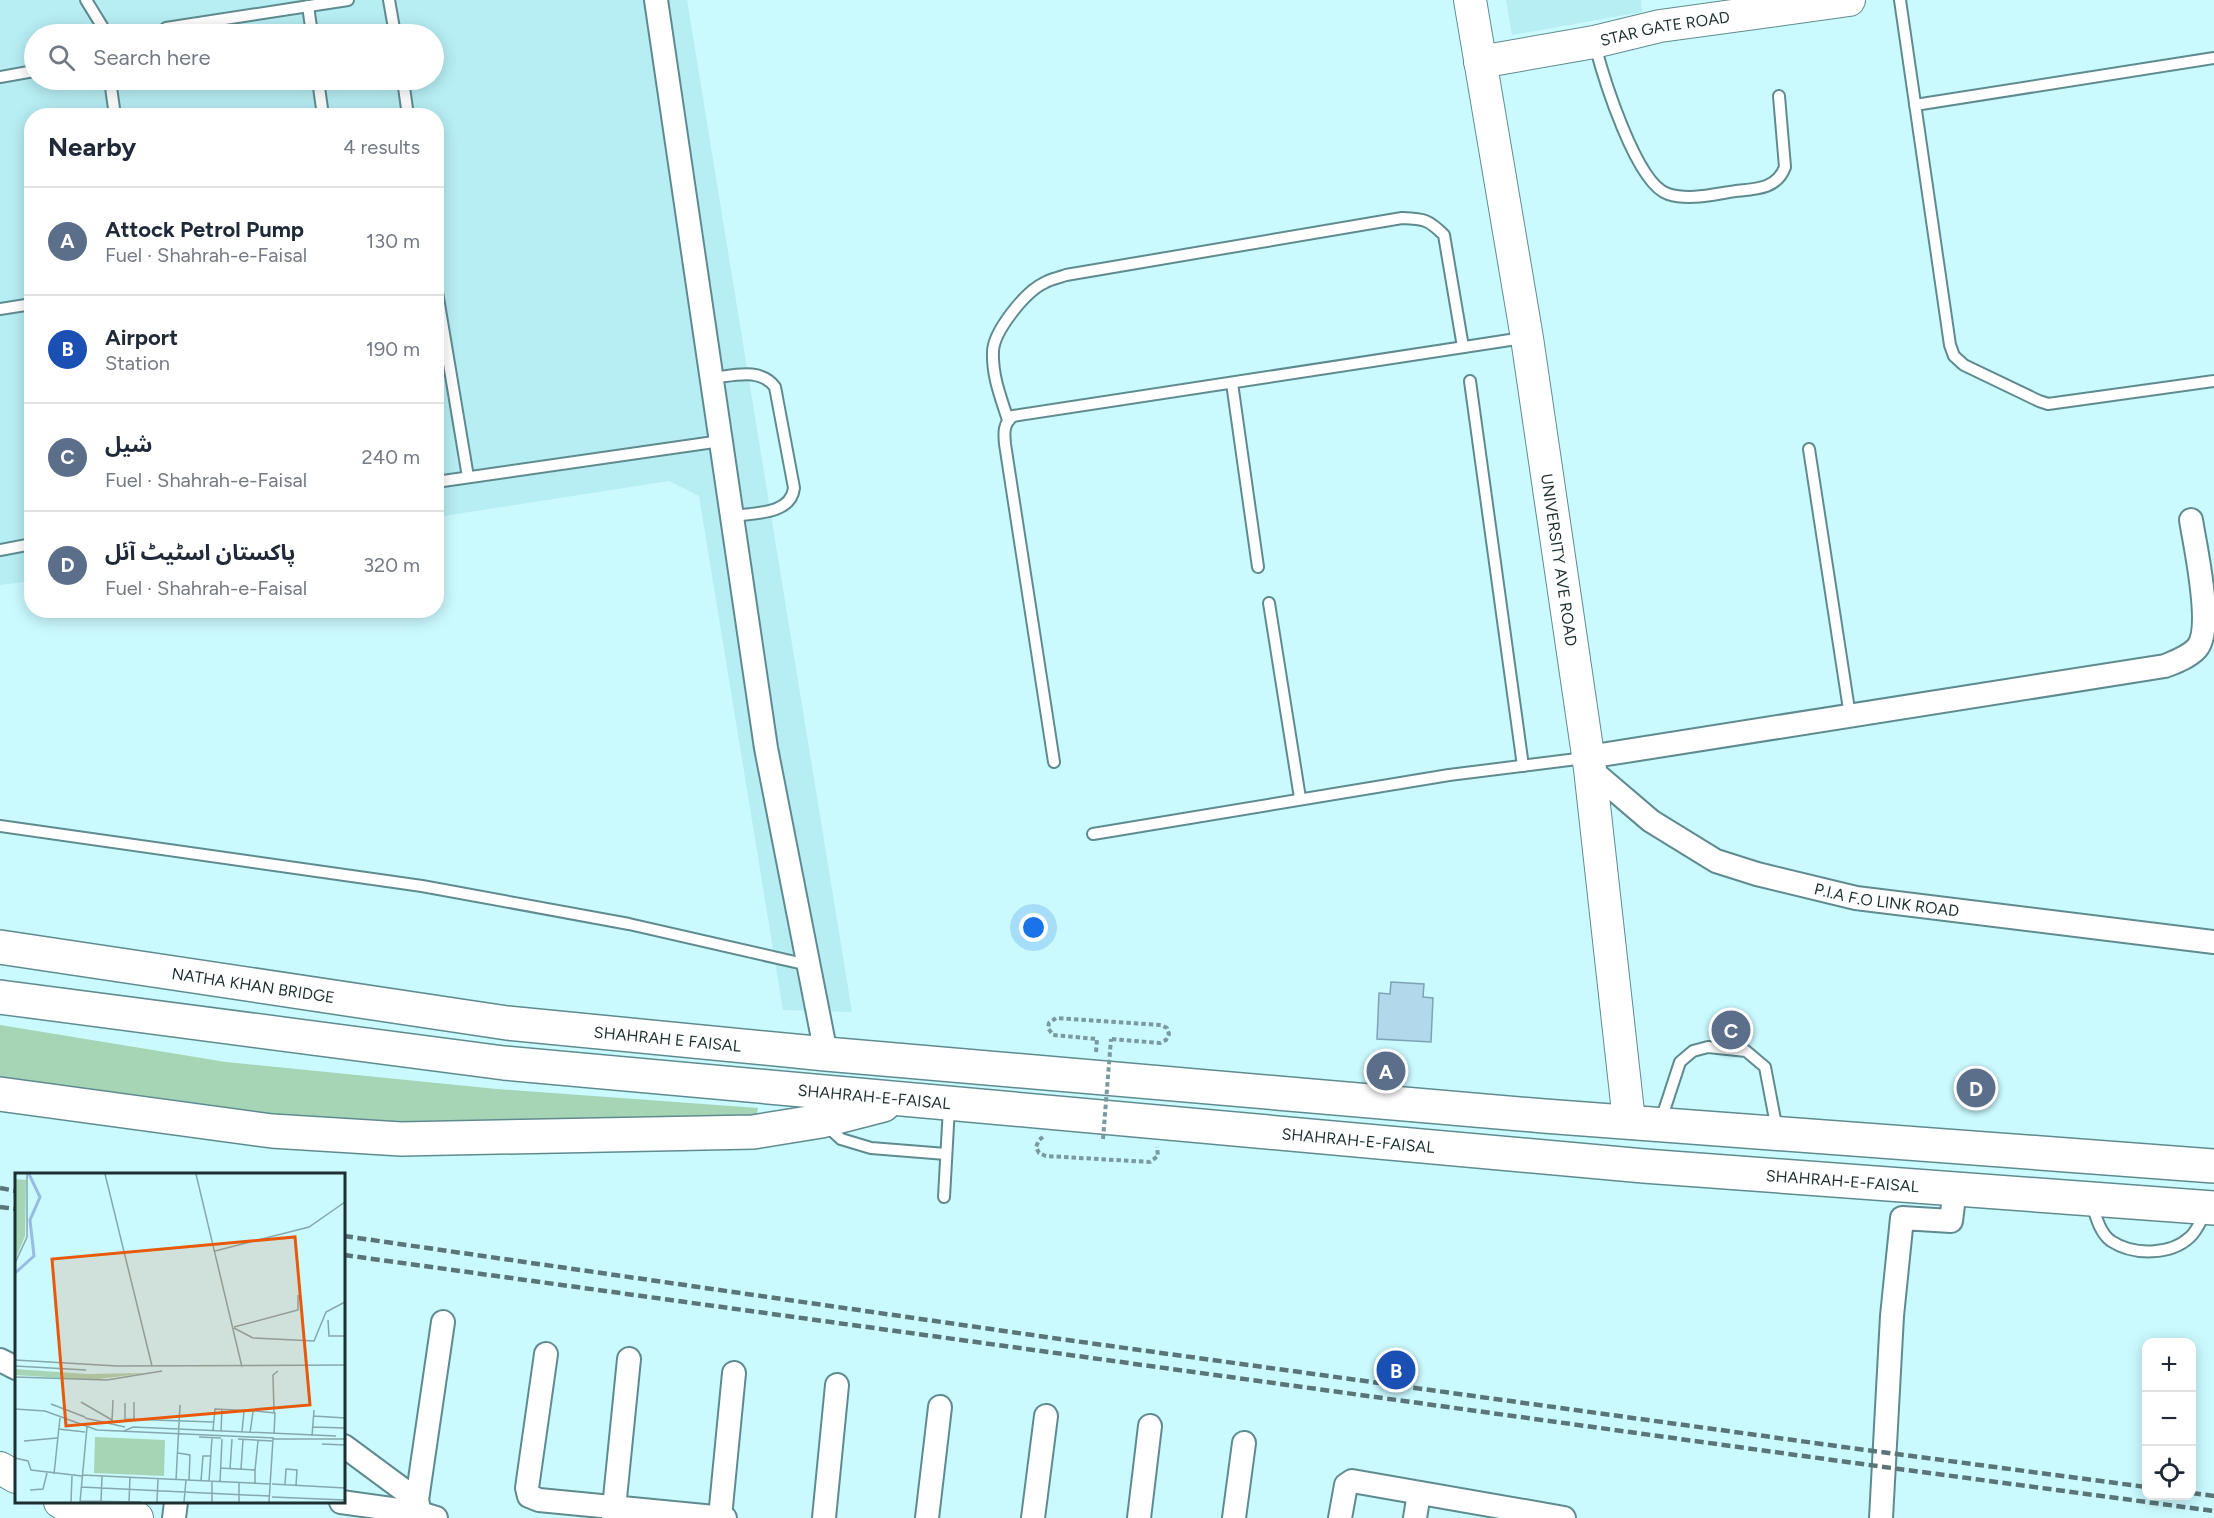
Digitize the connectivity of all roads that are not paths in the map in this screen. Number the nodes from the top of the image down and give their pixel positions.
1 (86, 0) edge
2 (348, 0) edge
3 (389, 0) edge
4 (656, 0) edge
5 (1470, 0) edge
6 (1849, 0) edge
7 (1900, 0) edge
8 (308, 6) junction
9 (101, 24) edge
10 (192, 24) edge
11 (311, 24) edge
12 (393, 24) edge
13 (1594, 42) junction
14 (2214, 58) edge
15 (1480, 62) junction
16 (24, 73) edge
17 (0, 77) edge
18 (111, 90) edge
19 (319, 90) edge
20 (404, 90) edge
21 (1779, 96) dead end
22 (1915, 105) junction
23 (114, 108) edge
24 (322, 108) edge
25 (407, 108) edge
26 (24, 305) edge
27 (0, 309) edge
28 (1527, 338) junction
29 (444, 340) edge
30 (1463, 347) junction
31 (711, 378) junction
32 (1470, 381) dead end
33 (2214, 381) edge
34 (1232, 383) junction
35 (1008, 420) junction
36 (721, 441) junction
37 (1809, 449) dead end
38 (468, 477) junction
39 (444, 481) edge
40 (732, 516) junction
41 (2191, 520) dead end
42 (24, 546) edge
43 (0, 550) edge
44 (1258, 567) dead end
45 (1269, 603) dead end
46 (1850, 716) junction
47 (1054, 762) dead end
48 (1589, 763) junction
49 (1523, 766) junction
50 (1300, 798) junction
51 (0, 825) edge
52 (1093, 834) dead end
53 (2214, 942) edge
54 (0, 947) edge
55 (808, 965) junction
56 (0, 997) edge
57 (507, 1023) joint
58 (826, 1054) junction
59 (0, 1094) edge
60 (906, 1099) junction
61 (949, 1103) junction
62 (821, 1121) junction
63 (1645, 1122) junction
64 (1777, 1132) junction
65 (946, 1154) junction
66 (2214, 1166) edge
67 (1954, 1189) junction
68 (944, 1197) dead end
69 (2090, 1199) junction
70 (2211, 1207) edge
71 (443, 1322) dead end
72 (546, 1354) dead end
73 (629, 1359) dead end
74 (0, 1360) edge
75 (15, 1368) edge
76 (734, 1372) dead end
77 (837, 1385) dead end
78 (940, 1407) dead end
79 (1046, 1416) dead end
80 (1150, 1425) dead end
81 (1244, 1443) dead end
82 (0, 1445) edge
83 (345, 1447) edge
84 (15, 1453) edge
85 (0, 1468) edge
86 (15, 1476) edge
87 (1419, 1492) junction
88 (345, 1502) edge
89 (62, 1503) edge
90 (108, 1503) edge
91 (176, 1503) edge
92 (424, 1510) edge
93 (614, 1512) edge
94 (720, 1517) edge
95 (90, 1518) edge
96 (137, 1518) edge
97 (174, 1518) edge
98 (725, 1518) edge
99 (824, 1518) edge
100 (927, 1518) edge
101 (1033, 1518) edge
102 (1139, 1518) edge
103 (1234, 1518) edge
104 (1340, 1518) edge
105 (1415, 1518) edge
106 (1564, 1518) edge
107 (1881, 1518) edge

1 - 9 lane
2 - 8 lane
3 - 12 lane
4 - 31 street
5 - 15 street, UNIVERSITY AVE ROAD
6 - 13 street, STAR GATE ROAD
7 - 22 lane
8 - 10 lane
8 - 11 lane
13 - 15 street, STAR GATE ROAD
13 - 21 lane
14 - 22 lane
15 - 28 street, UNIVERSITY AVE ROAD
16 - 17 lane
18 - 23 lane
19 - 24 lane
20 - 25 lane
22 - 33 lane
26 - 27 lane
28 - 30 lane
28 - 48 street, UNIVERSITY AVE ROAD
29 - 38 lane
30 - 34 lane
30 - 35 lane
31 - 36 street
31 - 40 lane
32 - 49 lane
34 - 35 lane
34 - 44 lane
35 - 47 lane
36 - 38 lane
36 - 40 street
37 - 46 lane
38 - 39 lane
40 - 55 street
41 - 46 street
42 - 43 lane
45 - 50 lane
46 - 48 street
48 - 49 lane
48 - 53 street, P.I.A F.O LINK ROAD
48 - 63 street, UNIVERSITY AVE ROAD
49 - 50 lane
50 - 52 lane
51 - 55 lane
54 - 57 highway, NATHA KHAN BRIDGE
55 - 58 street
56 - 60 highway, SHAHRAH-E-FAISAL
57 - 58 highway, SHAHRAH E FAISAL
58 - 63 highway
59 - 62 highway
60 - 61 highway, SHAHRAH-E-FAISAL
60 - 62 highway
61 - 65 lane
61 - 67 highway, SHAHRAH-E-FAISAL
62 - 65 lane
63 - 64 highway
63 - 64 lane
64 - 66 highway
65 - 68 lane
67 - 69 highway, SHAHRAH-E-FAISAL
67 - 107 street
69 - 70 highway, SHAHRAH-E-FAISAL
69 - 70 lane
71 - 92 street
72 - 93 street
73 - 93 street
74 - 75 street
76 - 94 street
77 - 99 street
78 - 100 street
79 - 101 street
80 - 102 street
81 - 103 street
82 - 84 street
83 - 92 street
85 - 86 street
87 - 104 street
87 - 105 street
87 - 106 street
88 - 92 street
89 - 95 street
90 - 96 street
91 - 97 street
93 - 94 street
94 - 98 street

